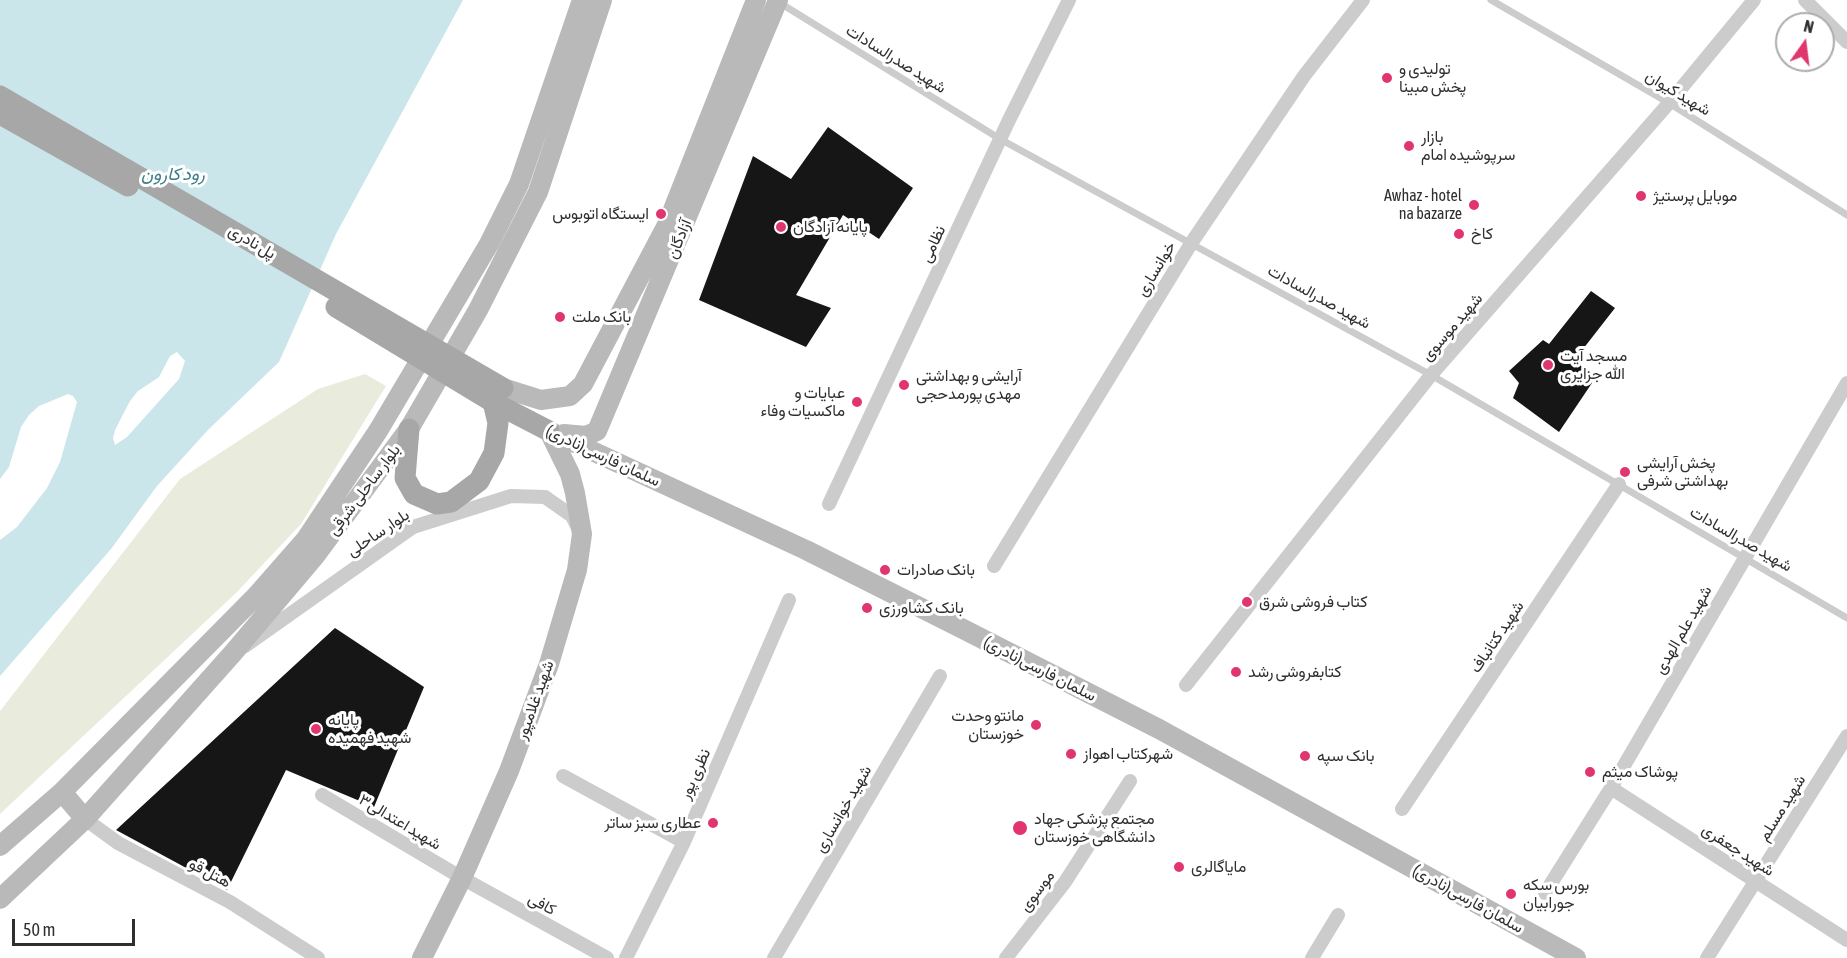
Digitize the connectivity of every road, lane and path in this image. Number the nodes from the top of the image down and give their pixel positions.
1 (582, 0) edge
2 (602, 0) edge
3 (756, 0) edge
4 (1069, 0) edge
5 (1362, 0) edge
6 (1491, 0) edge
7 (1754, 0) edge
8 (1805, 0) edge
9 (778, 1) edge
10 (1847, 42) edge
11 (0, 96) edge
12 (1669, 103) junction
13 (0, 114) edge
14 (1000, 139) junction
15 (1847, 215) edge
16 (1192, 242) junction
17 (1431, 375) junction
18 (1847, 382) edge
19 (498, 395) junction
20 (409, 429) junction
21 (549, 431) junction
22 (1619, 484) junction
23 (829, 504) dead end
24 (582, 534) junction
25 (1745, 556) junction
26 (994, 566) dead end
27 (789, 600) dead end
28 (1847, 618) edge
29 (233, 653) junction
30 (940, 676) dead end
31 (1186, 685) dead end
32 (1847, 736) edge
33 (562, 776) dead end
34 (1130, 781) dead end
35 (1611, 788) junction
36 (62, 792) junction
37 (322, 795) dead end
38 (1402, 809) dead end
39 (85, 819) junction
40 (684, 842) junction
41 (0, 846) edge
42 (462, 878) junction
43 (1756, 881) junction
44 (1545, 893) dead end
45 (0, 899) edge
46 (1338, 915) dead end
47 (1847, 940) edge
48 (318, 958) edge
49 (422, 958) edge
50 (607, 958) edge
51 (626, 958) edge
52 (774, 958) edge
53 (1006, 958) edge
54 (1312, 958) edge
55 (1576, 958) edge
56 (1707, 958) edge

1 - 36 main road, بلوار ساحلی شرقی
2 - 20 main road, بلوار ساحلی شرقی
3 - 19 main road, آزادگان
4 - 14 street, نظامی
5 - 16 street, خوانساری
6 - 12 lane, شهید کیوان
7 - 12 street, شهید موسوی
8 - 10 street
9 - 14 lane, شهید صدرالسادات
9 - 21 main road, آزادگان
11 - 19 main road, پل نادری, bridge
12 - 15 lane, شهید کیوان
12 - 17 street, شهید موسوی
13 - 19 main road, پل نادری, bridge
14 - 16 lane, شهید صدرالسادات
14 - 23 street, نظامی
16 - 17 lane, شهید صدرالسادات
16 - 26 street, خوانساری
17 - 22 lane, شهید صدرالسادات
17 - 31 street, شهید موسوی
18 - 25 street, شهید علم الهدی
19 - 20 main road
19 - 21 main road, سلمان فارسی(نادری)
20 - 29 main road, بلوار ساحلی شرقی
21 - 24 main road, شهید غلامپور
21 - 55 main road, سلمان فارسی(نادری)
22 - 25 lane, شهید صدرالسادات
22 - 38 street, شهید کتانباف
24 - 29 street, بلوار ساحلی
24 - 42 main road, شهید غلامپور
25 - 28 lane, شهید صدرالسادات
25 - 35 street, شهید علم الهدی
27 - 40 street, نظری پور
29 - 39 main road, بلوار ساحلی شرقی
30 - 52 street, شهید خوانساری
32 - 43 street, شهید مسلم
33 - 40 street
34 - 53 street, موسوی
35 - 43 street, شهید جعفری
35 - 44 street, شهید علم الهدی
36 - 39 main road
36 - 41 main road, بلوار ساحلی شرقی
37 - 42 street, شهید اعتدالی۳
39 - 45 main road, بلوار ساحلی شرقی
39 - 48 street, هتل قو
40 - 51 street, نظری پور
42 - 49 main road, شهید غلامپور
42 - 50 street, کافی
43 - 47 street, شهید جعفری
43 - 56 street, شهید مسلم
46 - 54 street

